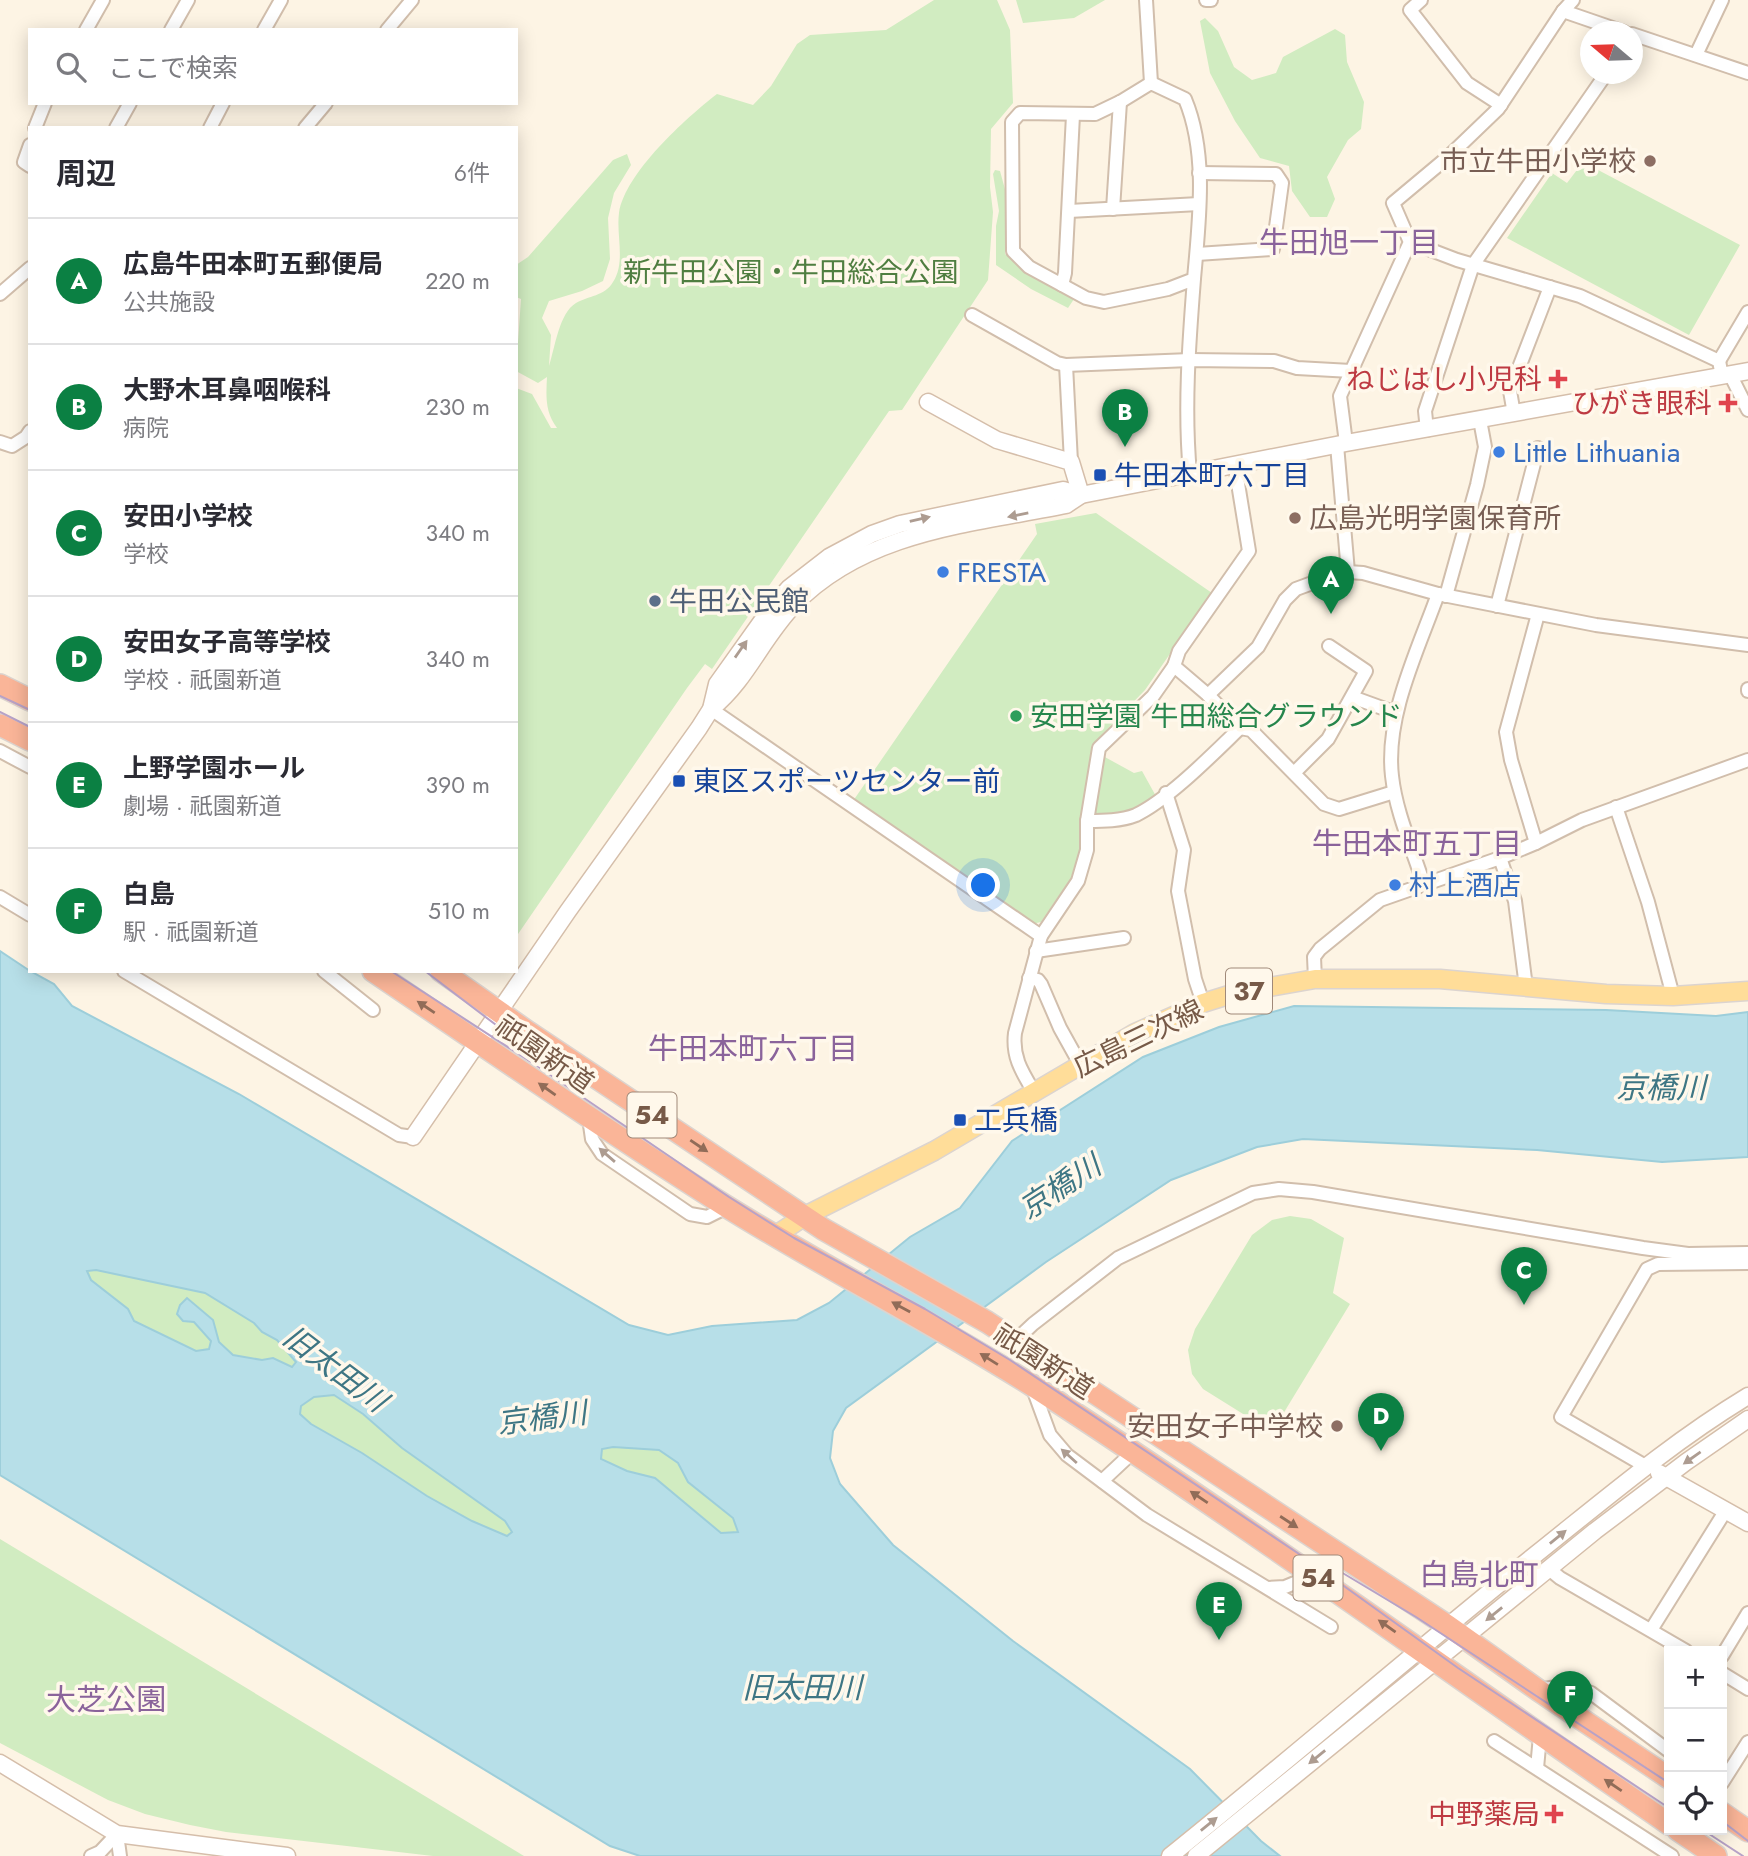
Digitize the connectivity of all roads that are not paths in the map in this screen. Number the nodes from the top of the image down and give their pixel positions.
1 (103, 0) edge
2 (188, 0) edge
3 (281, 0) edge
4 (1146, 0) edge
5 (1422, 0) edge
6 (1573, 0) edge
7 (1722, 0) edge
8 (408, 2) edge
9 (1563, 11) junction
10 (1592, 21) edge
11 (87, 28) edge
12 (172, 28) edge
13 (265, 28) edge
14 (388, 28) edge
15 (1643, 38) edge
16 (1696, 55) junction
17 (1748, 73) edge
18 (1151, 83) junction
19 (1599, 84) edge
20 (1120, 102) junction
21 (44, 105) edge
22 (129, 105) edge
23 (222, 105) edge
24 (324, 105) edge
25 (1501, 105) junction
26 (1073, 115) junction
27 (36, 126) edge
28 (117, 126) edge
29 (211, 126) edge
30 (307, 126) edge
31 (1199, 173) junction
32 (1199, 204) junction
33 (1114, 209) junction
34 (1069, 211) junction
35 (1410, 242) junction
36 (1197, 254) junction
37 (1473, 265) junction
38 (28, 270) edge
39 (1194, 279) junction
40 (1062, 285) junction
41 (1550, 287) junction
42 (0, 294) edge
43 (1748, 312) edge
44 (972, 316) dead end
45 (1190, 360) junction
46 (1066, 365) junction
47 (1351, 370) junction
48 (1724, 370) junction
49 (1748, 371) edge
50 (928, 402) dead end
51 (1748, 410) edge
52 (1514, 414) junction
53 (1480, 420) junction
54 (1427, 430) junction
55 (28, 434) edge
56 (0, 442) edge
57 (1342, 444) junction
58 (1538, 448) dead end
59 (1071, 462) junction
60 (1235, 465) junction
61 (1190, 473) junction
62 (1082, 495) junction
63 (1348, 572) junction
64 (1442, 595) junction
65 (1497, 606) junction
66 (1538, 614) junction
67 (1748, 645) edge
68 (1329, 646) dead end
69 (1174, 666) junction
70 (0, 685) edge
71 (1208, 695) junction
72 (1352, 697) junction
73 (28, 699) edge
74 (711, 709) junction
75 (1396, 713) junction
76 (0, 725) edge
77 (1240, 728) junction
78 (28, 739) edge
79 (0, 751) edge
80 (1748, 760) edge
81 (28, 766) edge
82 (1294, 773) junction
83 (1394, 792) junction
84 (1166, 793) junction
85 (1616, 807) junction
86 (1087, 821) junction
87 (1536, 843) junction
88 (1500, 858) junction
89 (1424, 885) junction
90 (0, 897) edge
91 (28, 914) edge
92 (1041, 936) junction
93 (1124, 938) dead end
94 (1035, 951) junction
95 (127, 973) edge
96 (327, 973) edge
97 (376, 973) edge
98 (444, 973) edge
99 (1029, 978) junction
100 (1315, 979) junction
101 (1526, 986) junction
102 (1748, 991) edge
103 (1673, 996) junction
104 (1203, 1003) junction
105 (373, 1010) dead end
106 (499, 1013) junction
107 (479, 1042) junction
108 (1080, 1064) junction
109 (1034, 1092) junction
110 (413, 1137) joint
111 (805, 1216) junction
112 (776, 1235) junction
113 (1748, 1253) edge
114 (1748, 1263) edge
115 (1014, 1342) junction
116 (1032, 1386) junction
117 (1748, 1396) edge
118 (1745, 1424) edge
119 (1133, 1452) junction
120 (1647, 1466) junction
121 (1666, 1478) junction
122 (1102, 1482) junction
123 (1726, 1510) junction
124 (1748, 1523) edge
125 (1549, 1569) junction
126 (1314, 1575) junction
127 (1268, 1588) junction
128 (1748, 1613) edge
129 (1331, 1627) dead end
130 (1651, 1630) junction
131 (1456, 1632) junction
132 (1678, 1646) edge
133 (1727, 1648) edge
134 (1427, 1655) junction
135 (1727, 1676) edge
136 (1748, 1689) edge
137 (1538, 1690) junction
138 (1540, 1736) junction
139 (1494, 1741) dead end
140 (1748, 1742) edge
141 (1664, 1743) edge
142 (1, 1766) edge
143 (1536, 1768) junction
144 (1664, 1775) edge
145 (1727, 1775) edge
146 (1255, 1798) junction
147 (1727, 1816) edge
148 (1664, 1821) edge
149 (1746, 1828) edge
150 (117, 1834) junction
151 (1684, 1835) edge
152 (1690, 1835) edge
153 (91, 1856) edge
154 (121, 1856) edge
155 (287, 1856) edge
156 (1170, 1856) edge
157 (1196, 1856) edge
158 (1673, 1856) edge
159 (1716, 1856) edge

1 - 11 street
2 - 12 street
3 - 13 street
4 - 18 street
5 - 25 street
6 - 9 street
7 - 16 street
8 - 14 street
9 - 10 street
9 - 25 street
15 - 16 street
16 - 17 street
18 - 20 street
18 - 31 street
19 - 37 street
20 - 26 street
20 - 33 street
21 - 27 street
22 - 28 street
23 - 29 street
24 - 30 street
25 - 35 street
26 - 34 street
26 - 40 street
31 - 32 street
31 - 36 street
32 - 33 street
32 - 36 street
33 - 34 street
34 - 40 street
35 - 37 street
35 - 47 street
36 - 39 street
37 - 41 street
37 - 54 street
38 - 42 street
39 - 40 street
39 - 45 street
41 - 48 street
41 - 52 street
43 - 48 street
44 - 46 street
45 - 46 street
45 - 47 street
45 - 61 street
46 - 59 street
47 - 57 street
48 - 49 street
48 - 51 street
48 - 52 street
50 - 59 street
52 - 53 street
53 - 54 street
53 - 64 street
54 - 57 street
55 - 56 street
57 - 60 street
57 - 63 street
58 - 65 street
59 - 62 street
60 - 61 street
60 - 69 street
61 - 62 street
62 - 74 street
63 - 64 street
63 - 71 street
64 - 65 street
64 - 75 street
65 - 66 street
66 - 67 street
66 - 87 street
68 - 72 street
69 - 71 street
69 - 86 street
70 - 73 highway
71 - 77 street
72 - 75 street
72 - 82 street
74 - 92 street
74 - 106 street
75 - 83 street
76 - 78 highway
77 - 82 street
77 - 84 street
79 - 81 street
80 - 85 street
82 - 83 street
83 - 89 street
84 - 86 street
84 - 104 street
85 - 87 street
85 - 103 street
86 - 92 street
87 - 88 street
88 - 89 street
88 - 101 street
89 - 100 street
90 - 91 street
92 - 94 street
93 - 94 street
94 - 99 street
95 - 110 street
96 - 105 street
107 -> 97 highway, 祇園新道 / 54
98 - 106 highway, 祇園新道 / 54
99 - 108 street
99 - 109 street
100 - 101 main road, 広島三次線 / 37
100 - 104 main road, 広島三次線 / 37
101 - 103 main road, 広島三次線 / 37
102 - 103 main road, 広島三次線 / 37
104 - 108 main road, 広島三次線 / 37
106 - 107 street
106 -> 111 highway, 祇園新道 / 54
107 - 110 street
112 -> 107 highway, 祇園新道 / 54
108 - 109 main road, 広島三次線 / 37
109 - 111 main road, 広島三次線 / 37
111 - 112 main road, 広島三次線 / 37
111 - 115 highway, 祇園新道 / 54
116 -> 112 highway, 祇園新道 / 54
113 - 115 street
114 - 120 street
115 -> 131 highway, 祇園新道 / 54
116 - 119 highway, 祇園新道 / 54
122 -> 116 street
117 - 120 street
118 -> 121 street
119 - 122 street
126 -> 119 highway, 祇園新道 / 54
120 - 121 street
131 -> 120 street
121 - 123 street
121 - 125 street
122 - 127 street
123 - 124 street
123 - 130 street
125 - 130 street
125 -> 131 street
126 - 127 street
134 -> 126 highway, 祇園新道 / 54
127 - 129 street
128 - 133 street
130 - 132 street
131 - 134 street
131 - 137 highway, 祇園新道 / 54
134 - 138 highway, 祇園新道 / 54
134 - 146 street
135 - 136 street
137 - 141 street
137 - 144 highway, 祇園新道 / 54
138 - 143 street
148 -> 138 highway, 祇園新道 / 54
139 - 143 street
140 - 145 street
142 - 150 street
143 - 158 street
156 -> 146 street
146 - 157 street
147 - 149 highway
150 - 153 street
150 - 154 street
150 - 155 street
151 - 158 street
152 - 159 highway

